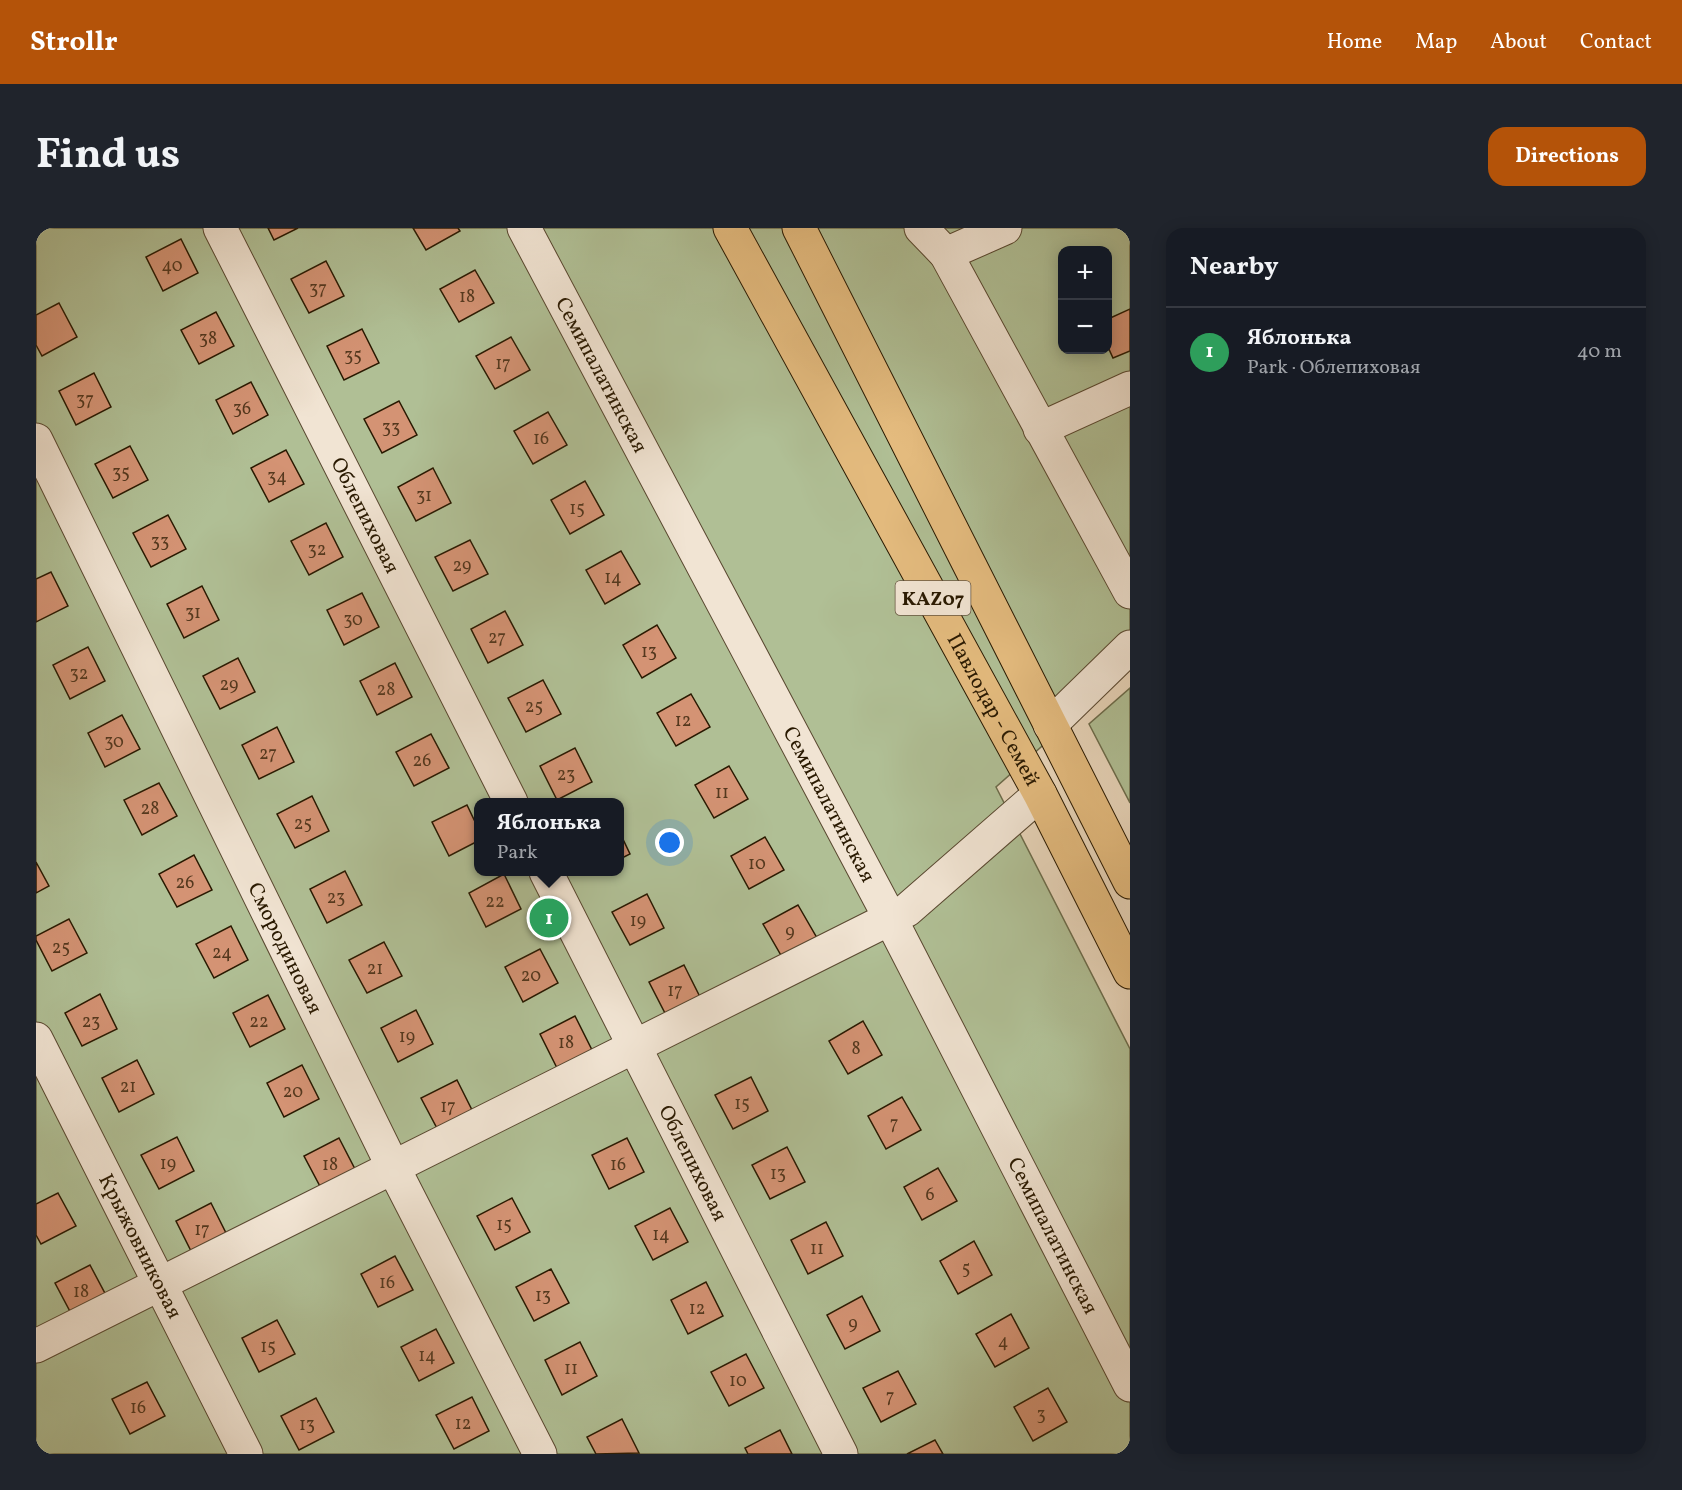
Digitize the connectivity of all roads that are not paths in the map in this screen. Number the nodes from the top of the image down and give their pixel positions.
1 (220, 228) edge
2 (524, 228) edge
3 (730, 228) edge
4 (921, 228) edge
5 (1005, 228) edge
6 (802, 229) edge
7 (946, 254) junction
8 (1130, 388) edge
9 (1040, 429) junction
10 (36, 440) edge
11 (1130, 592) edge
12 (1130, 647) edge
13 (1050, 725) junction
14 (1040, 794) junction
15 (509, 798) edge
16 (548, 876) edge
17 (1130, 882) edge
18 (890, 918) junction
19 (1130, 972) edge
20 (36, 1039) edge
21 (635, 1046) junction
22 (393, 1167) junction
23 (161, 1283) junction
24 (36, 1346) edge
25 (1130, 1385) edge
26 (246, 1454) edge
27 (540, 1454) edge
28 (841, 1454) edge

1 - 15 street, Облепиховая
2 - 18 street, Семипалатинская
3 - 14 highway, Павлодар - Семей / KAZ07
4 - 7 street
5 - 7 street
6 - 13 highway, Павлодар - Семей / KAZ07
7 - 9 street
8 - 9 street
9 - 11 street
10 - 22 street, Смородиновая
12 - 13 street
13 - 17 highway, Павлодар - Семей / KAZ07
14 - 18 street
14 - 19 highway, Павлодар - Семей / KAZ07
16 - 21 street, Облепиховая
18 - 21 street
18 - 25 street, Семипалатинская
20 - 23 street, Крыжовниковая
21 - 22 street
21 - 28 street, Облепиховая
22 - 23 street
22 - 27 street, Смородиновая
23 - 24 street
23 - 26 street, Крыжовниковая

